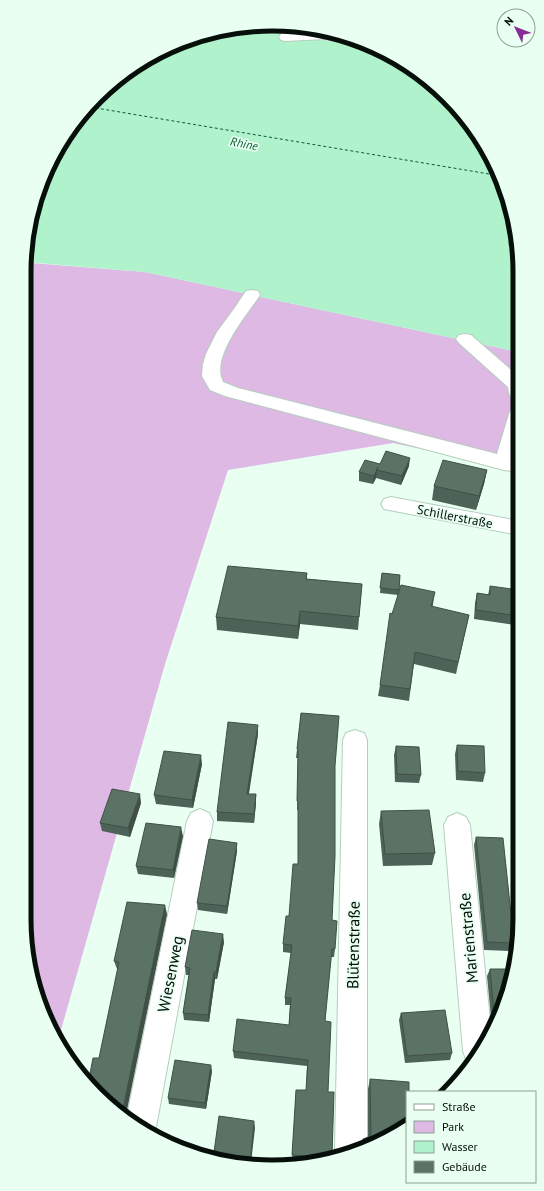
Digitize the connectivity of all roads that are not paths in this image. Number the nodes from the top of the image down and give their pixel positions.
1 (316, 35) edge
2 (285, 37) dead end
3 (252, 295) dead end
4 (465, 339) dead end
5 (513, 381) edge
6 (512, 464) edge
7 (391, 504) dead end
8 (513, 527) edge
9 (355, 740) dead end
10 (200, 821) dead end
11 (457, 825) dead end
12 (477, 1045) edge
13 (141, 1121) edge
14 (350, 1147) edge

1 - 2 street
3 - 6 street
4 - 5 street
7 - 8 street, Schillerstraße
9 - 14 street, Blütenstraße
10 - 13 street, Wiesenweg
11 - 12 street, Marienstraße

